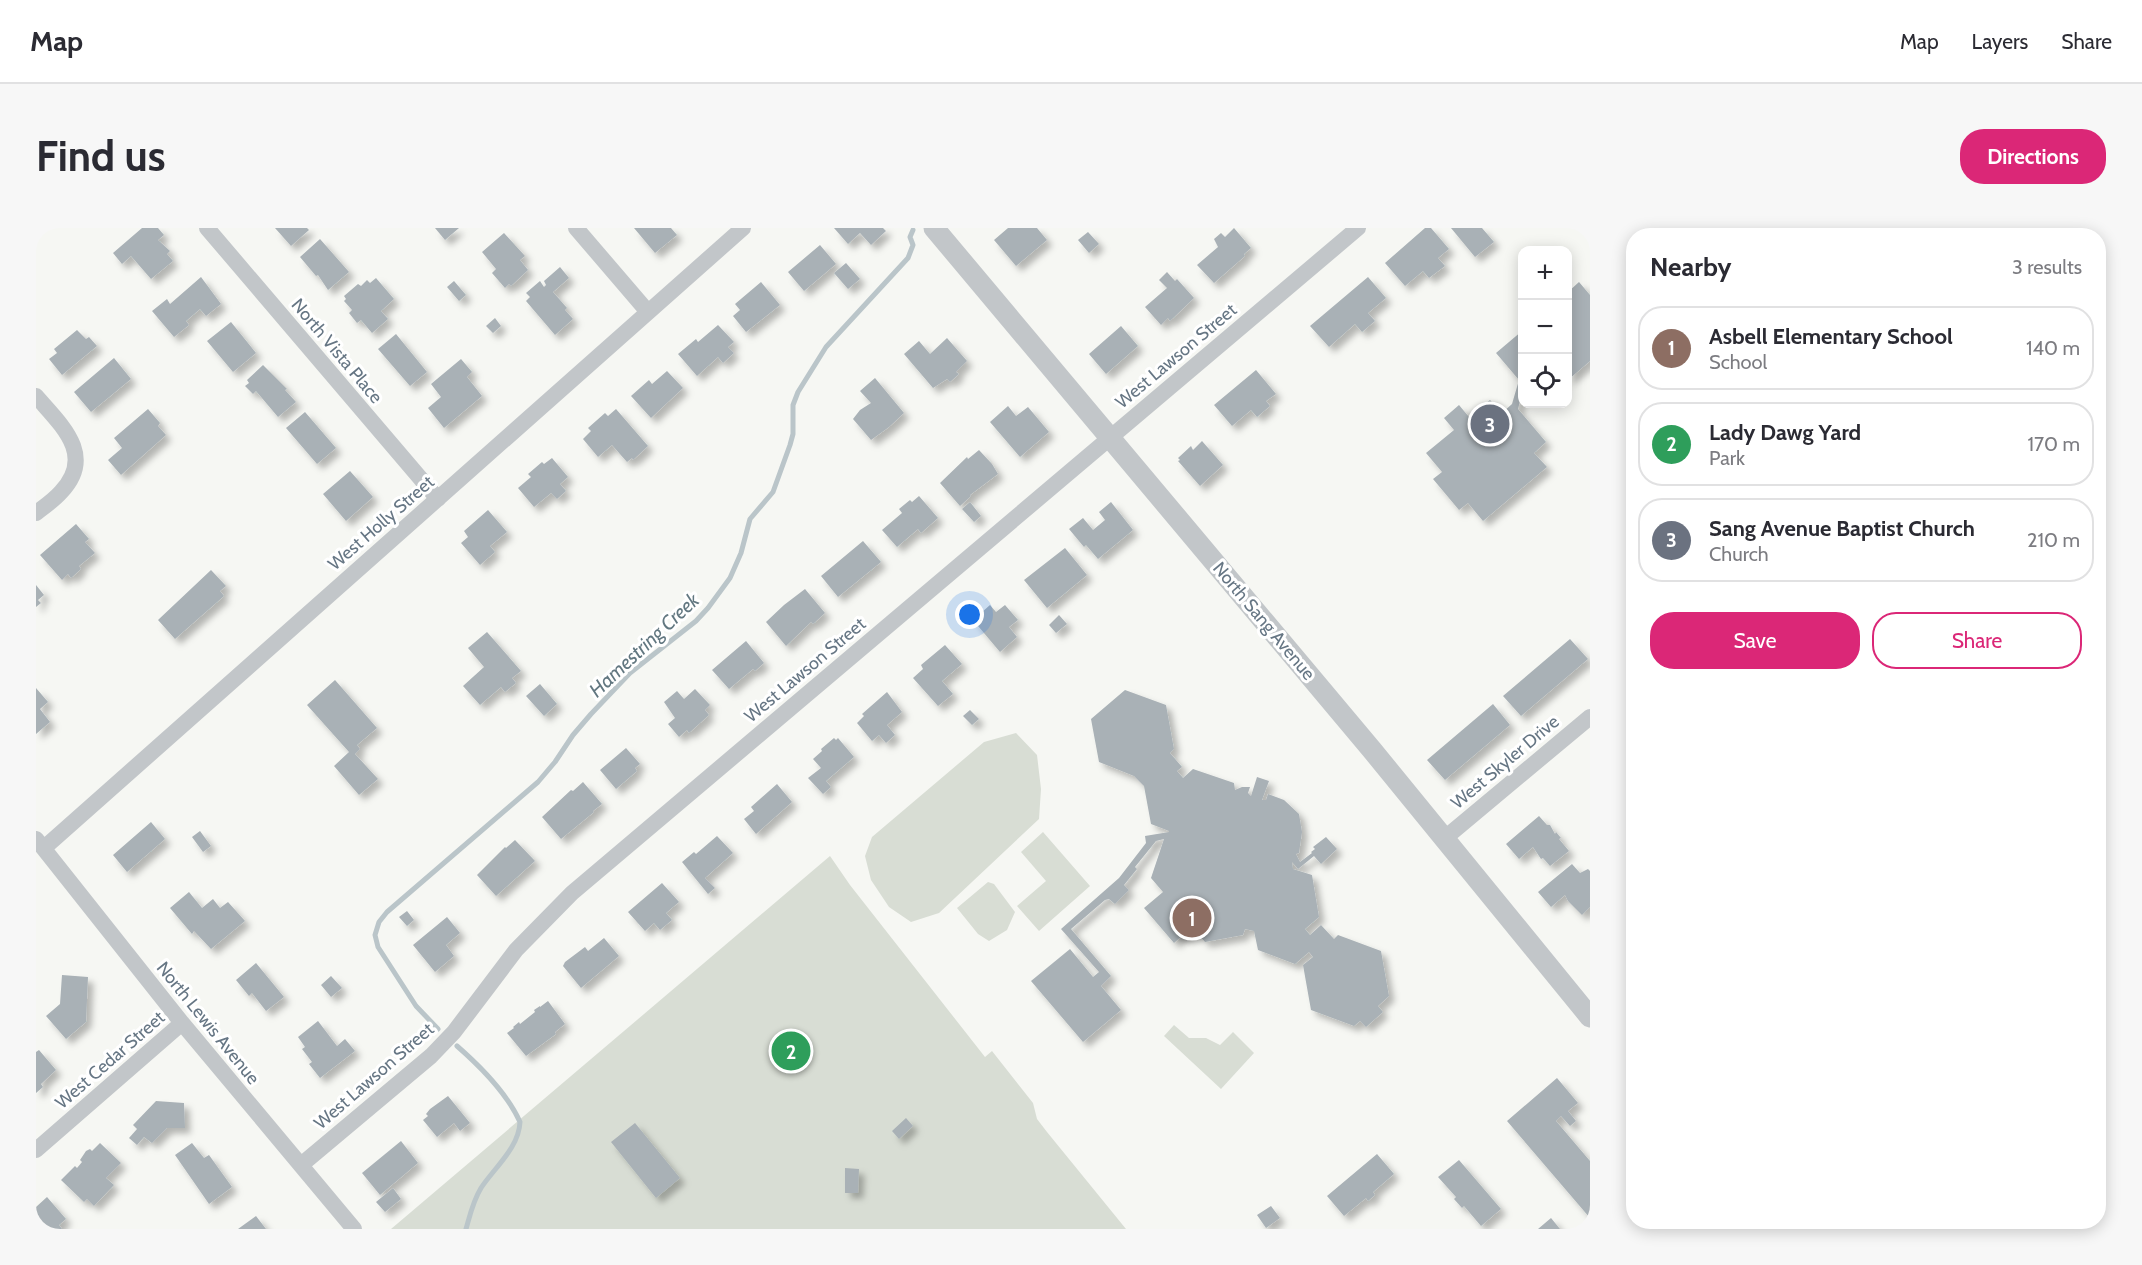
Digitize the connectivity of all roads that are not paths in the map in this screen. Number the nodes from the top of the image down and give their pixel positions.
1 (207, 228) edge
2 (576, 228) edge
3 (743, 228) edge
4 (934, 228) edge
5 (1358, 228) edge
6 (648, 312) junction
7 (36, 396) edge
8 (1111, 437) junction
9 (438, 499) junction
10 (36, 513) edge
11 (1590, 717) edge
12 (1445, 838) junction
13 (40, 843) edge
14 (1590, 1017) edge
15 (182, 1023) junction
16 (36, 1150) edge
17 (301, 1165) junction
18 (354, 1229) edge

1 - 9 street, North Vista Place
2 - 6 street
3 - 6 street, West Holly Street
4 - 8 street, North Sang Avenue
5 - 8 street, West Lawson Street
6 - 9 street, West Holly Street
7 - 10 street
8 - 12 street, North Sang Avenue
8 - 17 street, West Lawson Street
9 - 13 street, West Holly Street
11 - 12 street, West Skyler Drive
12 - 14 street, North Sang Avenue
13 - 15 street, North Lewis Avenue
15 - 16 street, West Cedar Street
15 - 17 street, North Lewis Avenue
17 - 18 street, North Lewis Avenue

